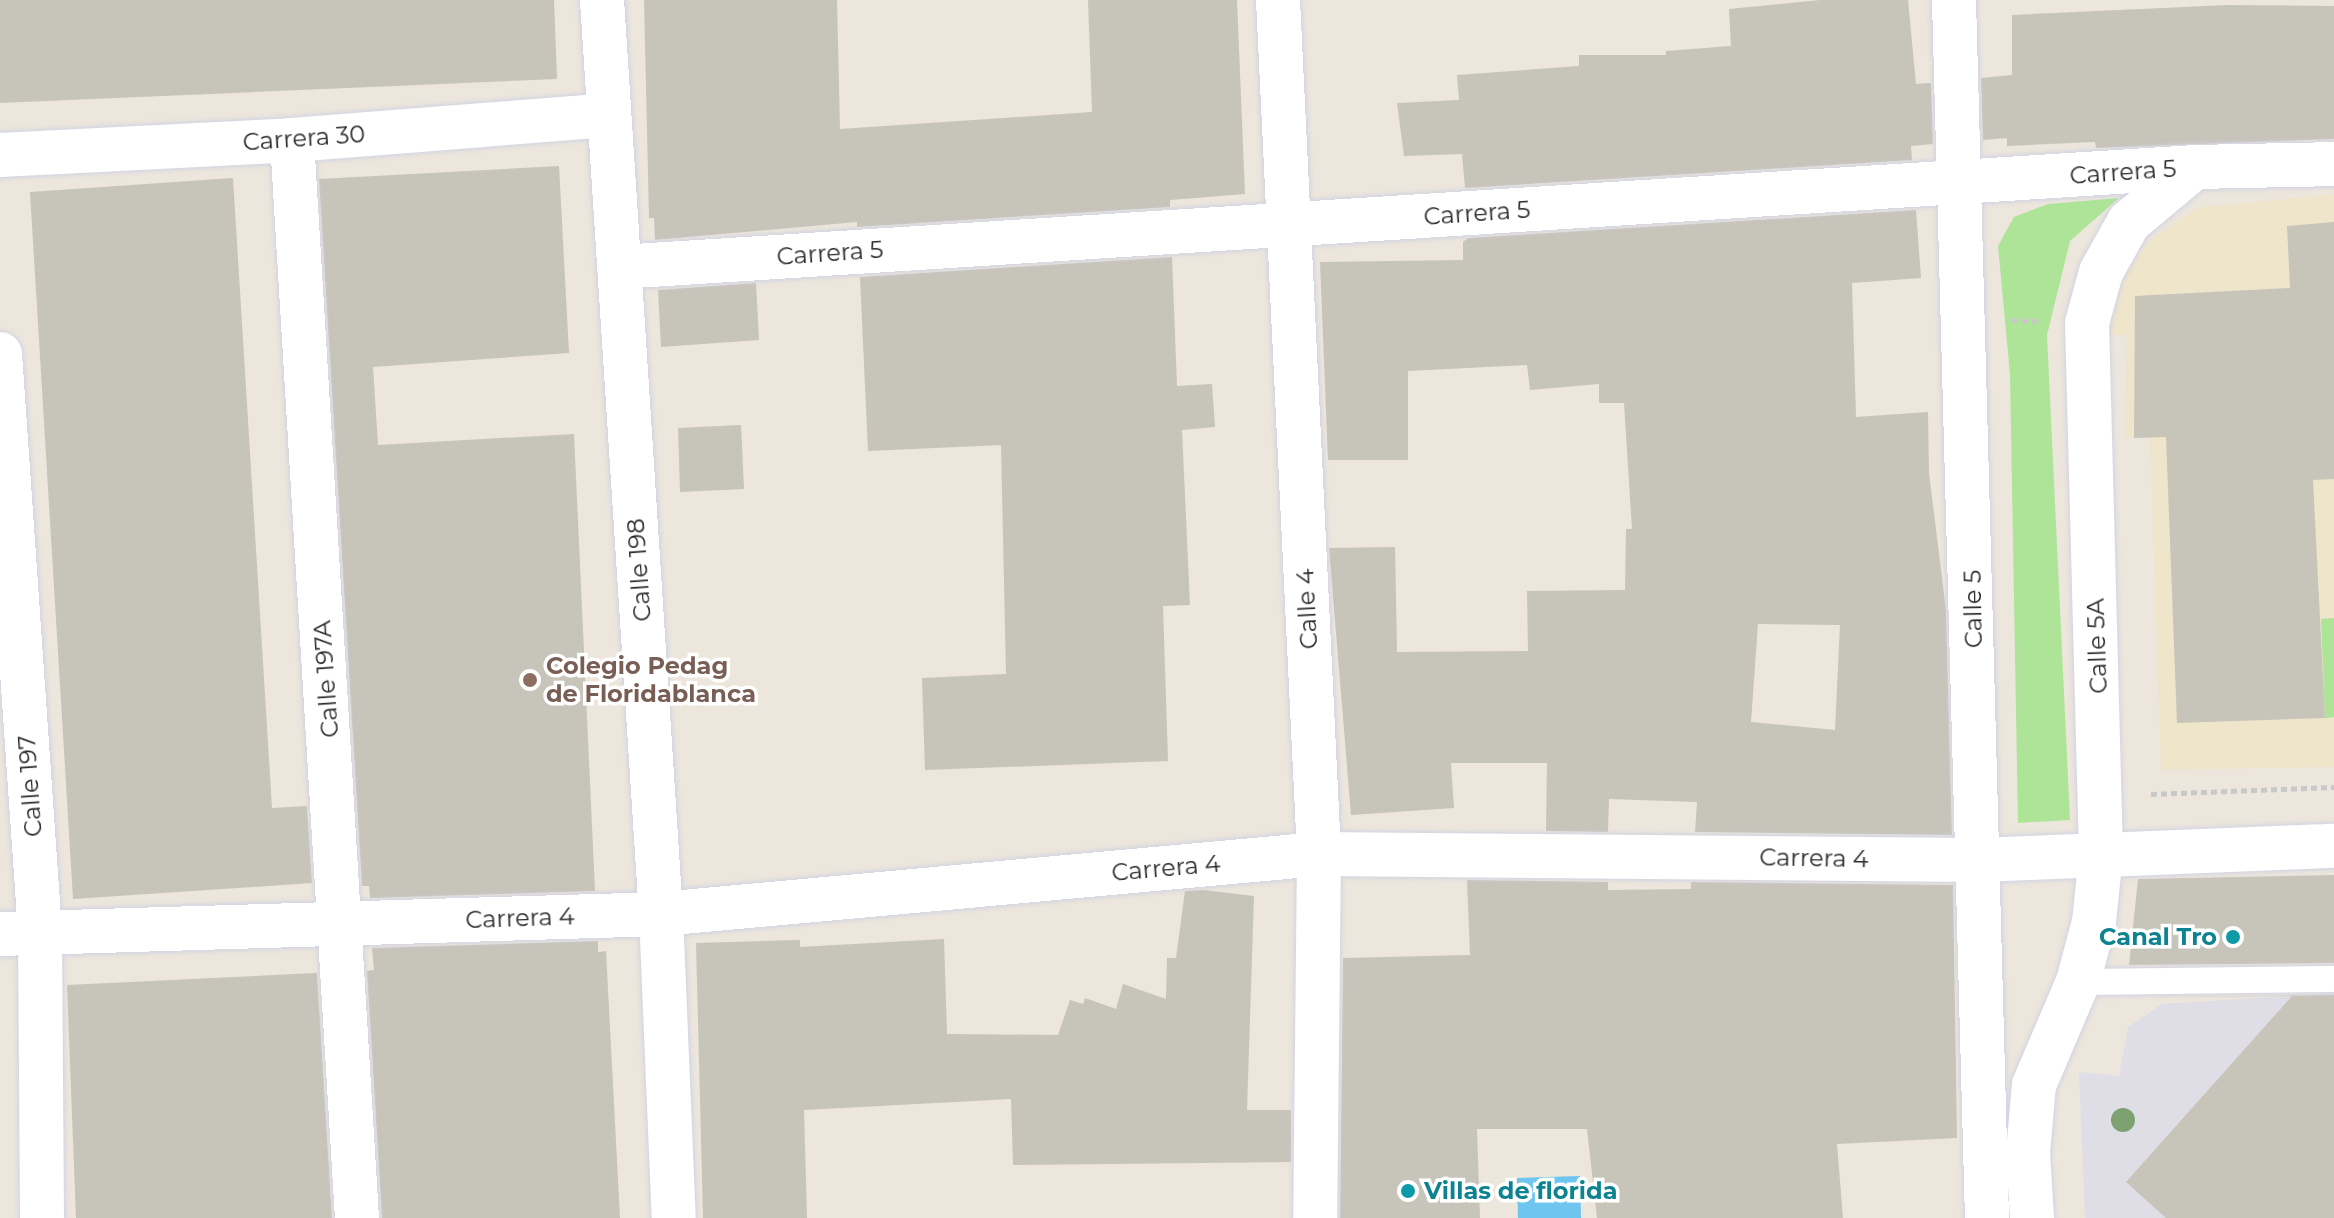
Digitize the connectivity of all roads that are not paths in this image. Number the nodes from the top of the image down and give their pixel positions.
1 (602, 0) edge
2 (1278, 0) edge
3 (1954, 0) edge
4 (608, 115) junction
5 (292, 140) junction
6 (0, 155) edge
7 (2334, 164) edge
8 (2195, 167) junction
9 (1963, 182) junction
10 (1289, 225) junction
11 (619, 267) junction
12 (0, 354) edge
13 (2334, 846) edge
14 (1319, 854) junction
15 (2101, 854) junction
16 (1979, 860) junction
17 (661, 914) junction
18 (341, 924) junction
19 (20, 933) edge
20 (2334, 979) edge
21 (2078, 982) junction
22 (42, 1218) edge
23 (357, 1218) edge
24 (674, 1218) edge
25 (1315, 1218) edge
26 (1987, 1218) edge
27 (2032, 1218) edge

1 - 4 street, Calle 198
2 - 10 street, Calle 4
3 - 9 street, Calle 5
4 - 5 street, Carrera 30
4 - 11 street, Calle 198
5 - 6 street, Carrera 30
5 - 18 street, Calle 197A
7 - 8 street, Carrera 5
8 - 9 street, Carrera 5
8 - 15 street, Calle 5A
9 - 10 street, Carrera 5
9 - 16 street, Calle 5
10 - 11 street, Carrera 5
10 - 14 street, Calle 4
11 - 17 street, Calle 198
12 - 19 street, Calle 197
13 - 15 street, Carrera 4
14 - 16 street, Carrera 4
14 - 17 street, Carrera 4
14 - 25 street, Calle 4
15 - 16 street, Carrera 4
15 - 21 street, Calle 5A
16 - 26 street, Calle 5
17 - 18 street, Carrera 4
17 - 24 street, Calle 198
18 - 19 street, Carrera 4
18 - 23 street, Calle 197A
19 - 22 street, Calle 197
20 - 21 lane
21 - 27 street, Calle 5A

